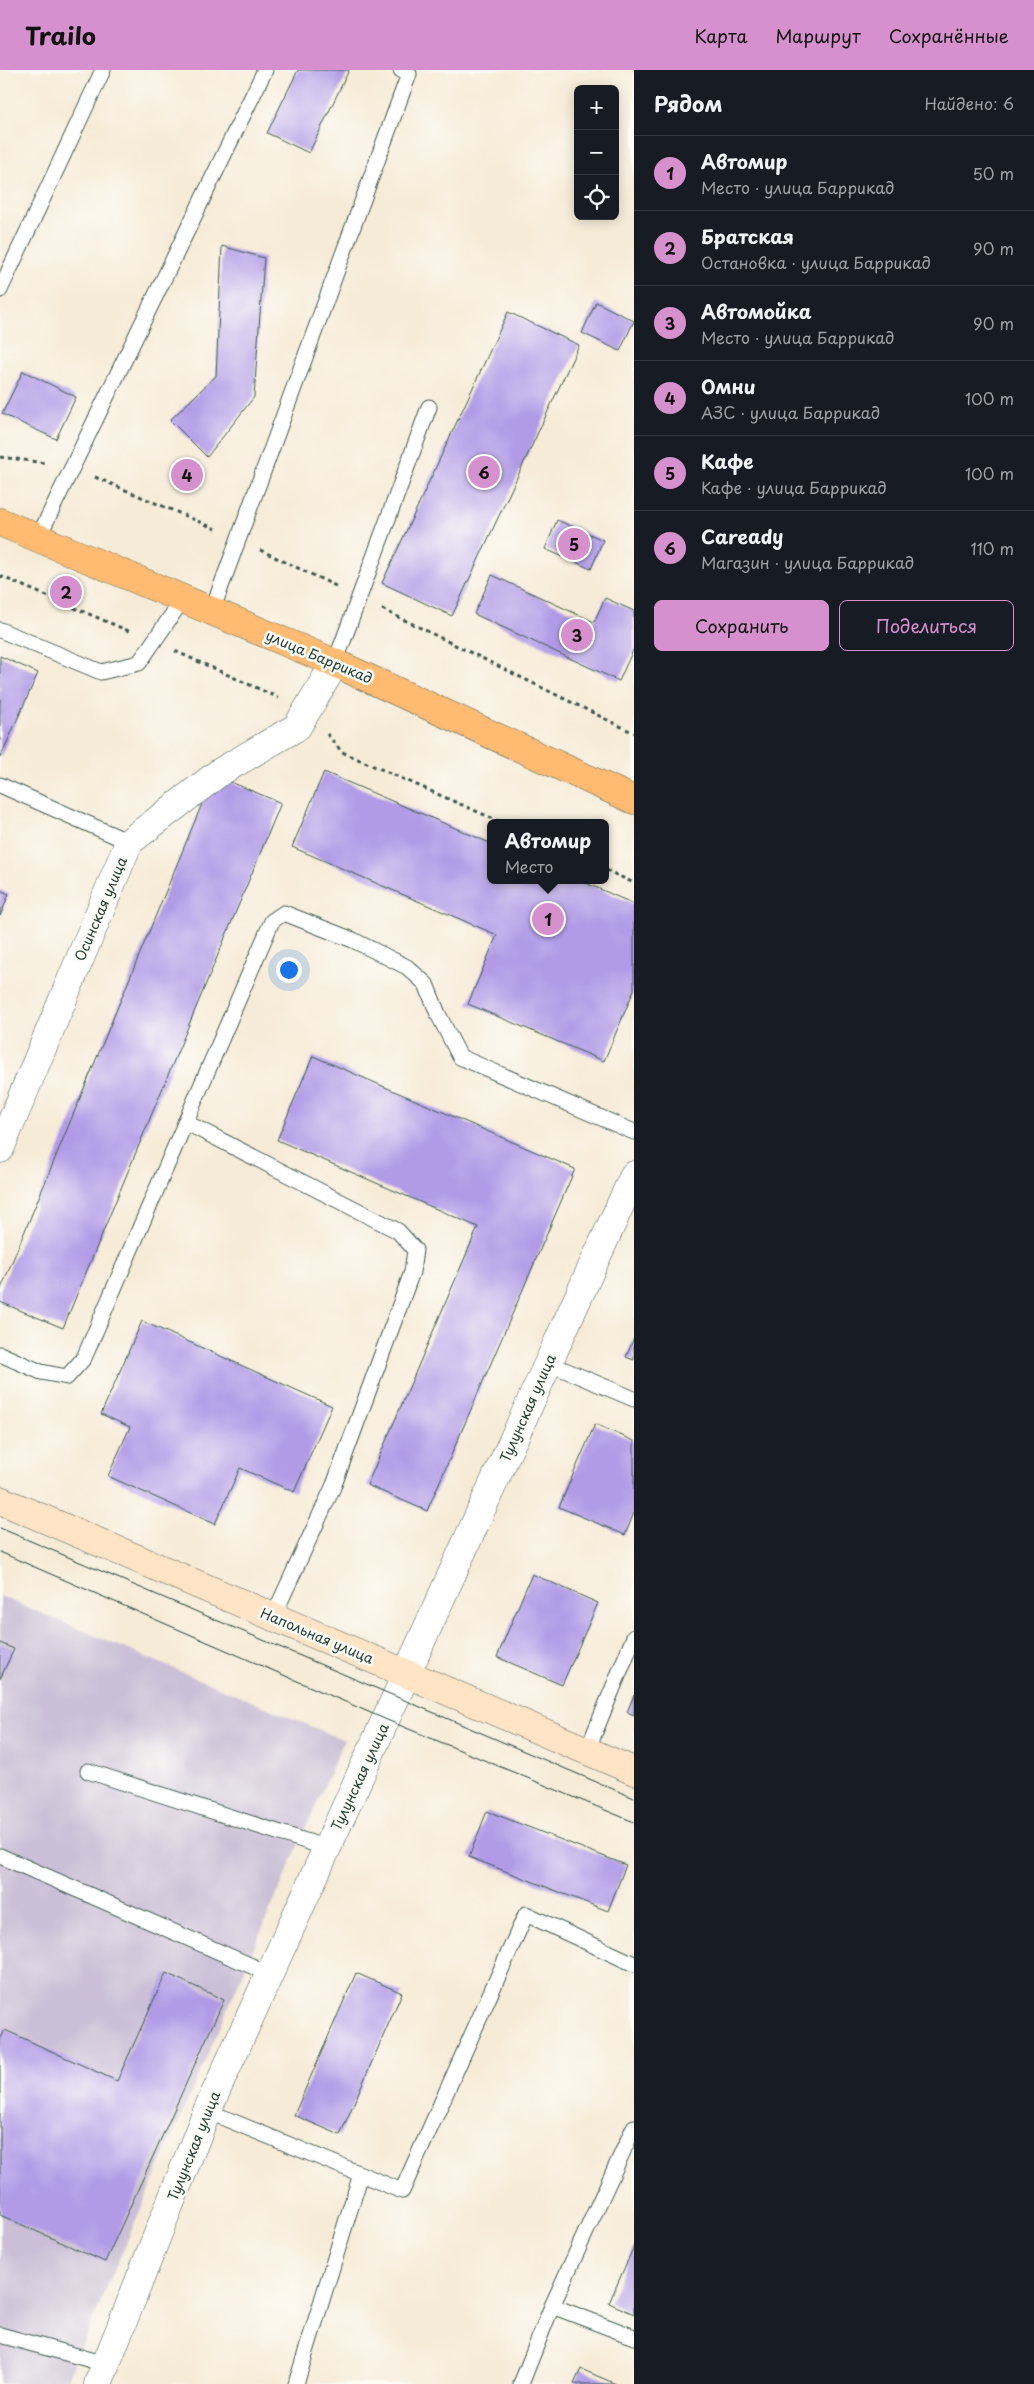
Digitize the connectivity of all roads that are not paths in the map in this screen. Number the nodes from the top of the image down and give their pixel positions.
1 (103, 70) edge
2 (265, 70) edge
3 (401, 70) edge
4 (0, 290) edge
5 (430, 407) dead end
6 (0, 522) edge
7 (38, 538) junction
8 (183, 600) junction
9 (212, 611) junction
10 (0, 630) edge
11 (335, 663) junction
12 (0, 785) edge
13 (634, 800) edge
14 (129, 842) junction
15 (185, 1122) junction
16 (634, 1132) edge
17 (0, 1149) edge
18 (634, 1175) edge
19 (0, 1354) edge
20 (548, 1363) junction
21 (634, 1399) edge
22 (0, 1500) edge
23 (273, 1617) junction
24 (634, 1637) edge
25 (407, 1674) junction
26 (587, 1751) junction
27 (88, 1771) dead end
28 (634, 1771) edge
29 (328, 1848) junction
30 (0, 1856) edge
31 (634, 1964) edge
32 (270, 1974) junction
33 (207, 2111) junction
34 (634, 2127) edge
35 (362, 2174) junction
36 (552, 2306) junction
37 (0, 2336) edge
38 (634, 2337) edge
39 (102, 2374) edge
40 (296, 2384) edge
41 (521, 2384) edge

1 - 4 lane
2 - 7 lane
3 - 9 lane
5 - 11 lane
6 - 7 main road, улица Баррикад
7 - 8 main road, улица Баррикад
8 - 9 main road, улица Баррикад
8 - 10 lane
9 - 11 main road, улица Баррикад
11 - 13 main road, улица Баррикад
11 - 14 street, Осинская улица
12 - 14 lane
14 - 17 street, Осинская улица
15 - 16 lane
15 - 19 lane
15 - 23 lane
18 - 20 street, Тулунская улица
20 - 21 lane
20 - 25 street, Тулунская улица
22 - 23 street, Напольная улица
23 - 25 street, Напольная улица
24 - 26 lane
25 - 26 street, Напольная улица
25 - 29 street, Тулунская улица
26 - 28 street, Напольная улица
27 - 29 lane
29 - 32 street, Тулунская улица
30 - 32 lane
31 - 35 lane
32 - 33 street, Тулунская улица
33 - 35 lane
33 - 39 street, Тулунская улица
34 - 36 lane
35 - 40 lane
36 - 38 lane
36 - 41 lane
37 - 39 lane

